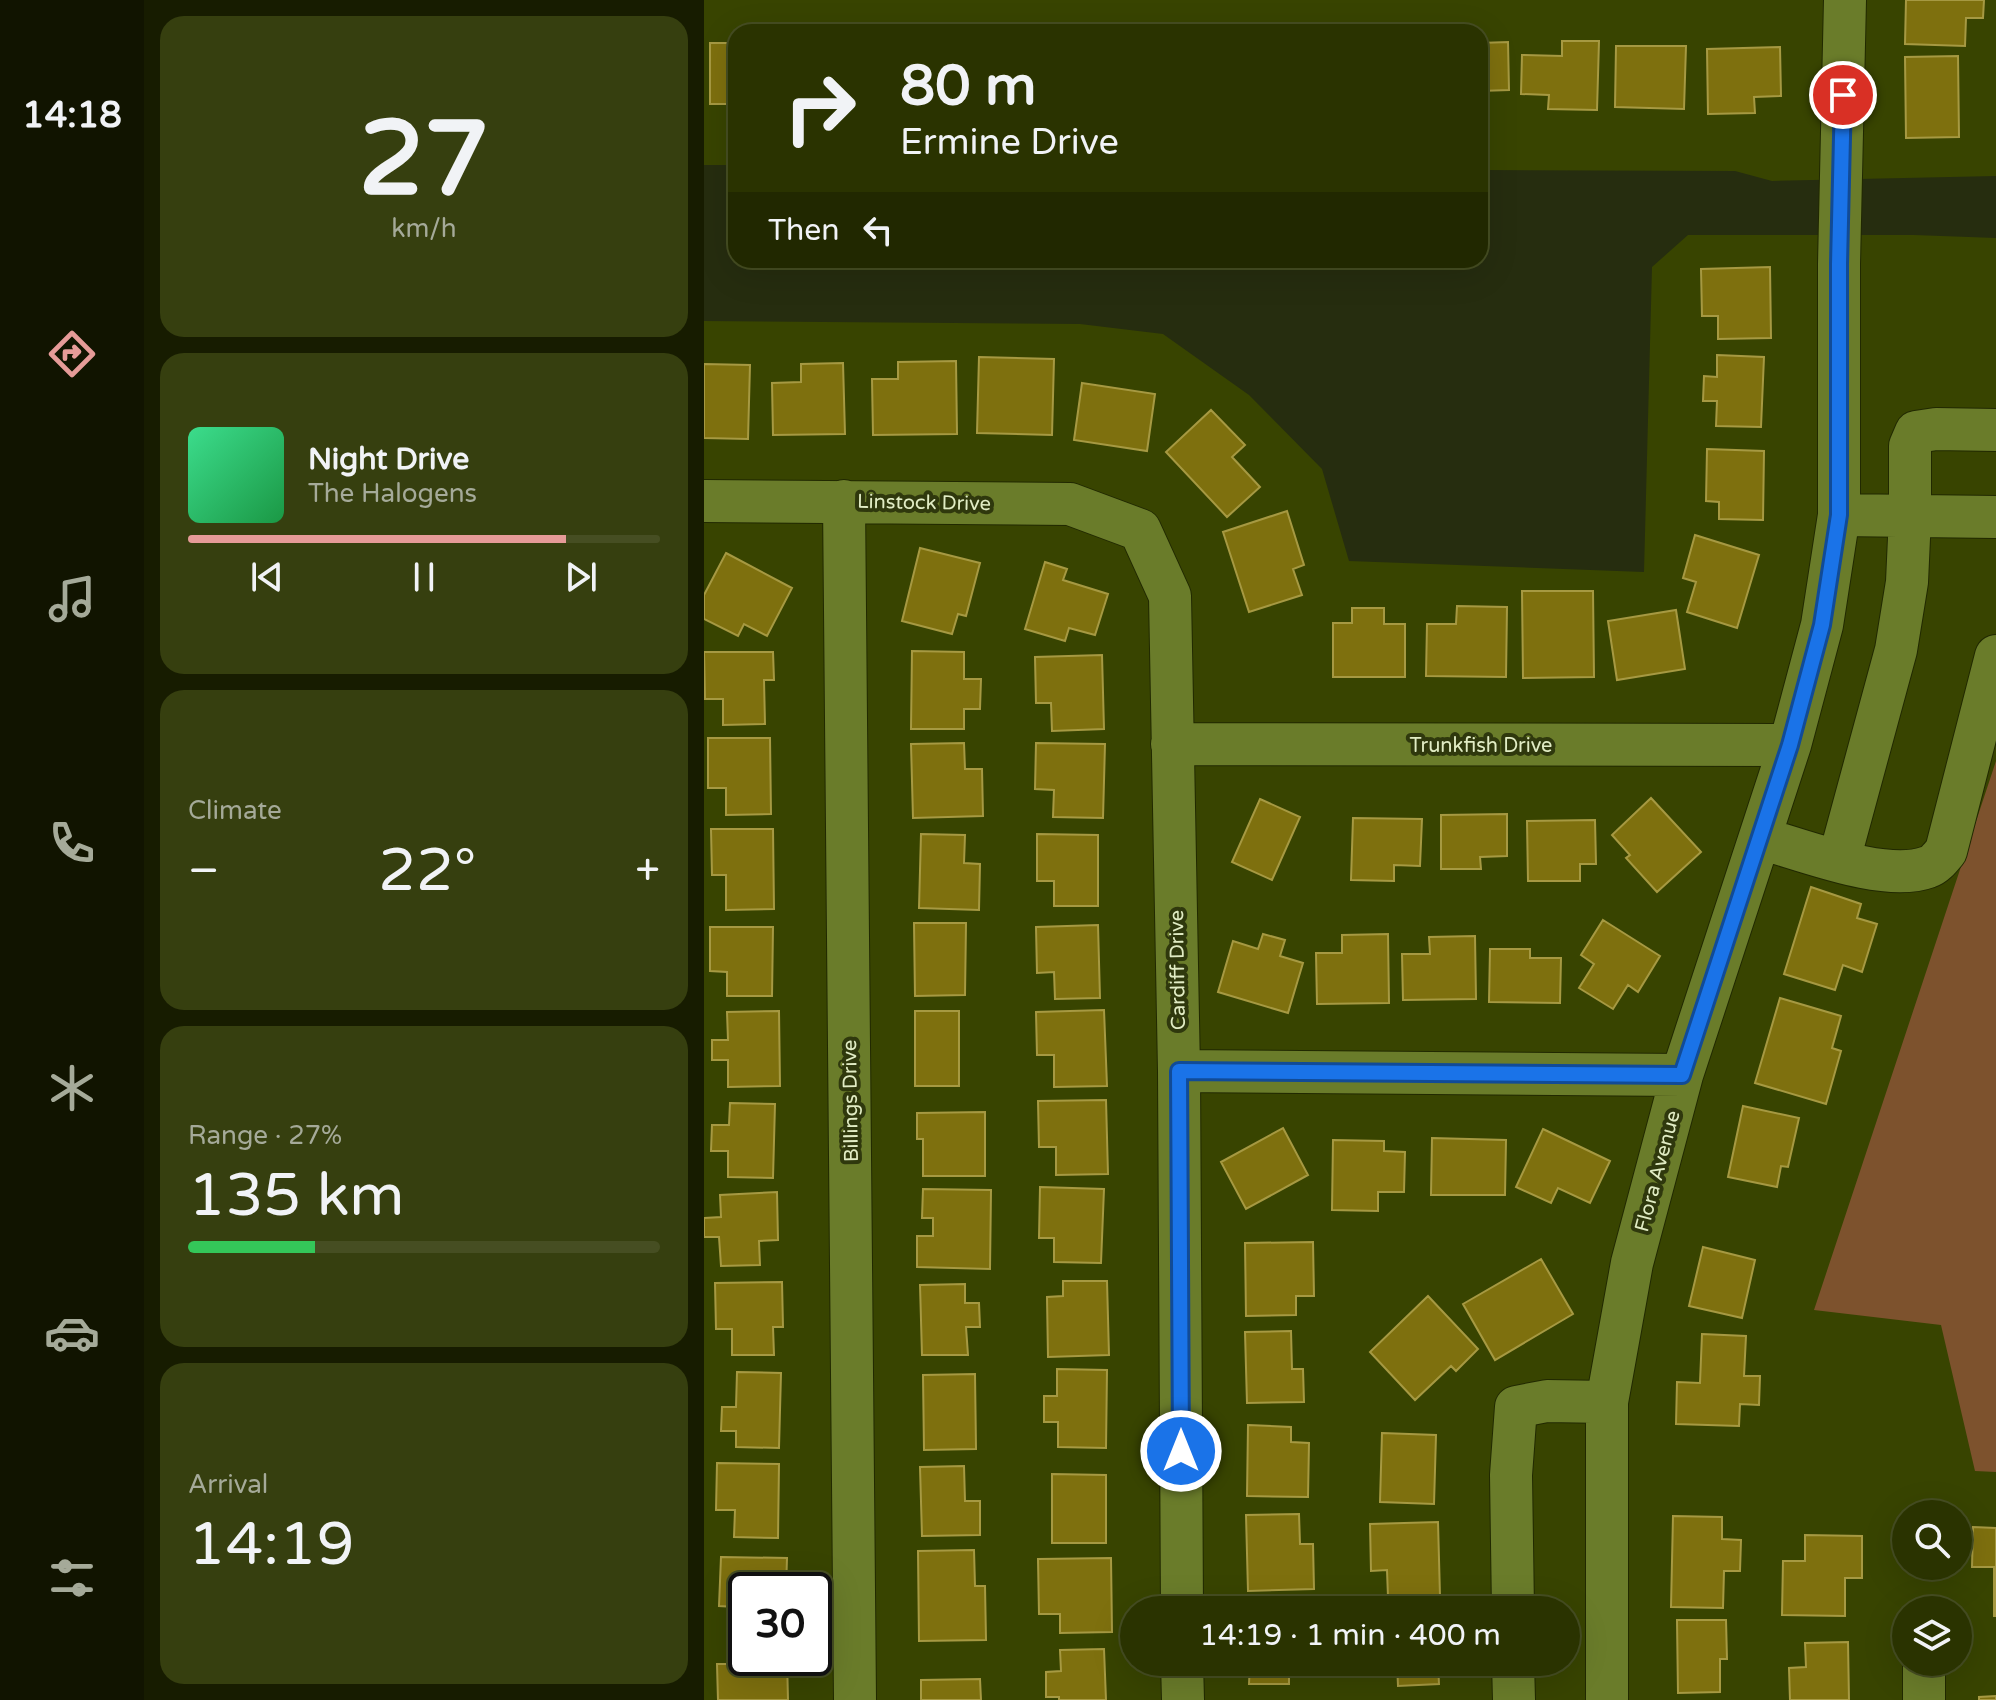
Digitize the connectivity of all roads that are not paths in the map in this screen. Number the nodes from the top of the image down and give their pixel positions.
1 (1845, 0) edge
2 (1996, 430) edge
3 (704, 501) edge
4 (844, 501) junction
5 (1839, 515) junction
6 (1910, 516) junction
7 (1996, 517) edge
8 (1140, 530) joint
9 (1996, 656) edge
10 (1172, 744) junction
11 (1790, 745) junction
12 (1760, 838) junction
13 (1839, 860) junction
14 (1179, 1071) junction
15 (1682, 1075) junction
16 (1607, 1402) junction
17 (1182, 1596) edge
18 (1513, 1596) edge
19 (1182, 1676) edge
20 (1513, 1676) edge
21 (1924, 1676) edge
22 (855, 1700) edge
23 (1183, 1700) edge
24 (1514, 1700) edge
25 (1607, 1700) edge
26 (1924, 1700) edge

1 - 5 street, Flora Avenue
2 - 6 street
3 - 4 street, Linstock Drive
4 - 8 street, Linstock Drive
4 - 22 street, Billings Drive
5 - 6 street
5 - 11 street, Flora Avenue
6 - 7 street
6 - 13 street
8 - 10 street, Cardiff Drive
9 - 13 street
10 - 11 street, Trunkfish Drive
10 - 14 street, Cardiff Drive
11 - 12 street, Flora Avenue
12 - 13 street
12 - 15 street, Flora Avenue
14 - 15 street
14 - 17 street, Cardiff Drive
15 - 16 street, Flora Avenue
16 - 18 street
16 - 25 street, Flora Avenue
19 - 23 street
20 - 24 street
21 - 26 street

